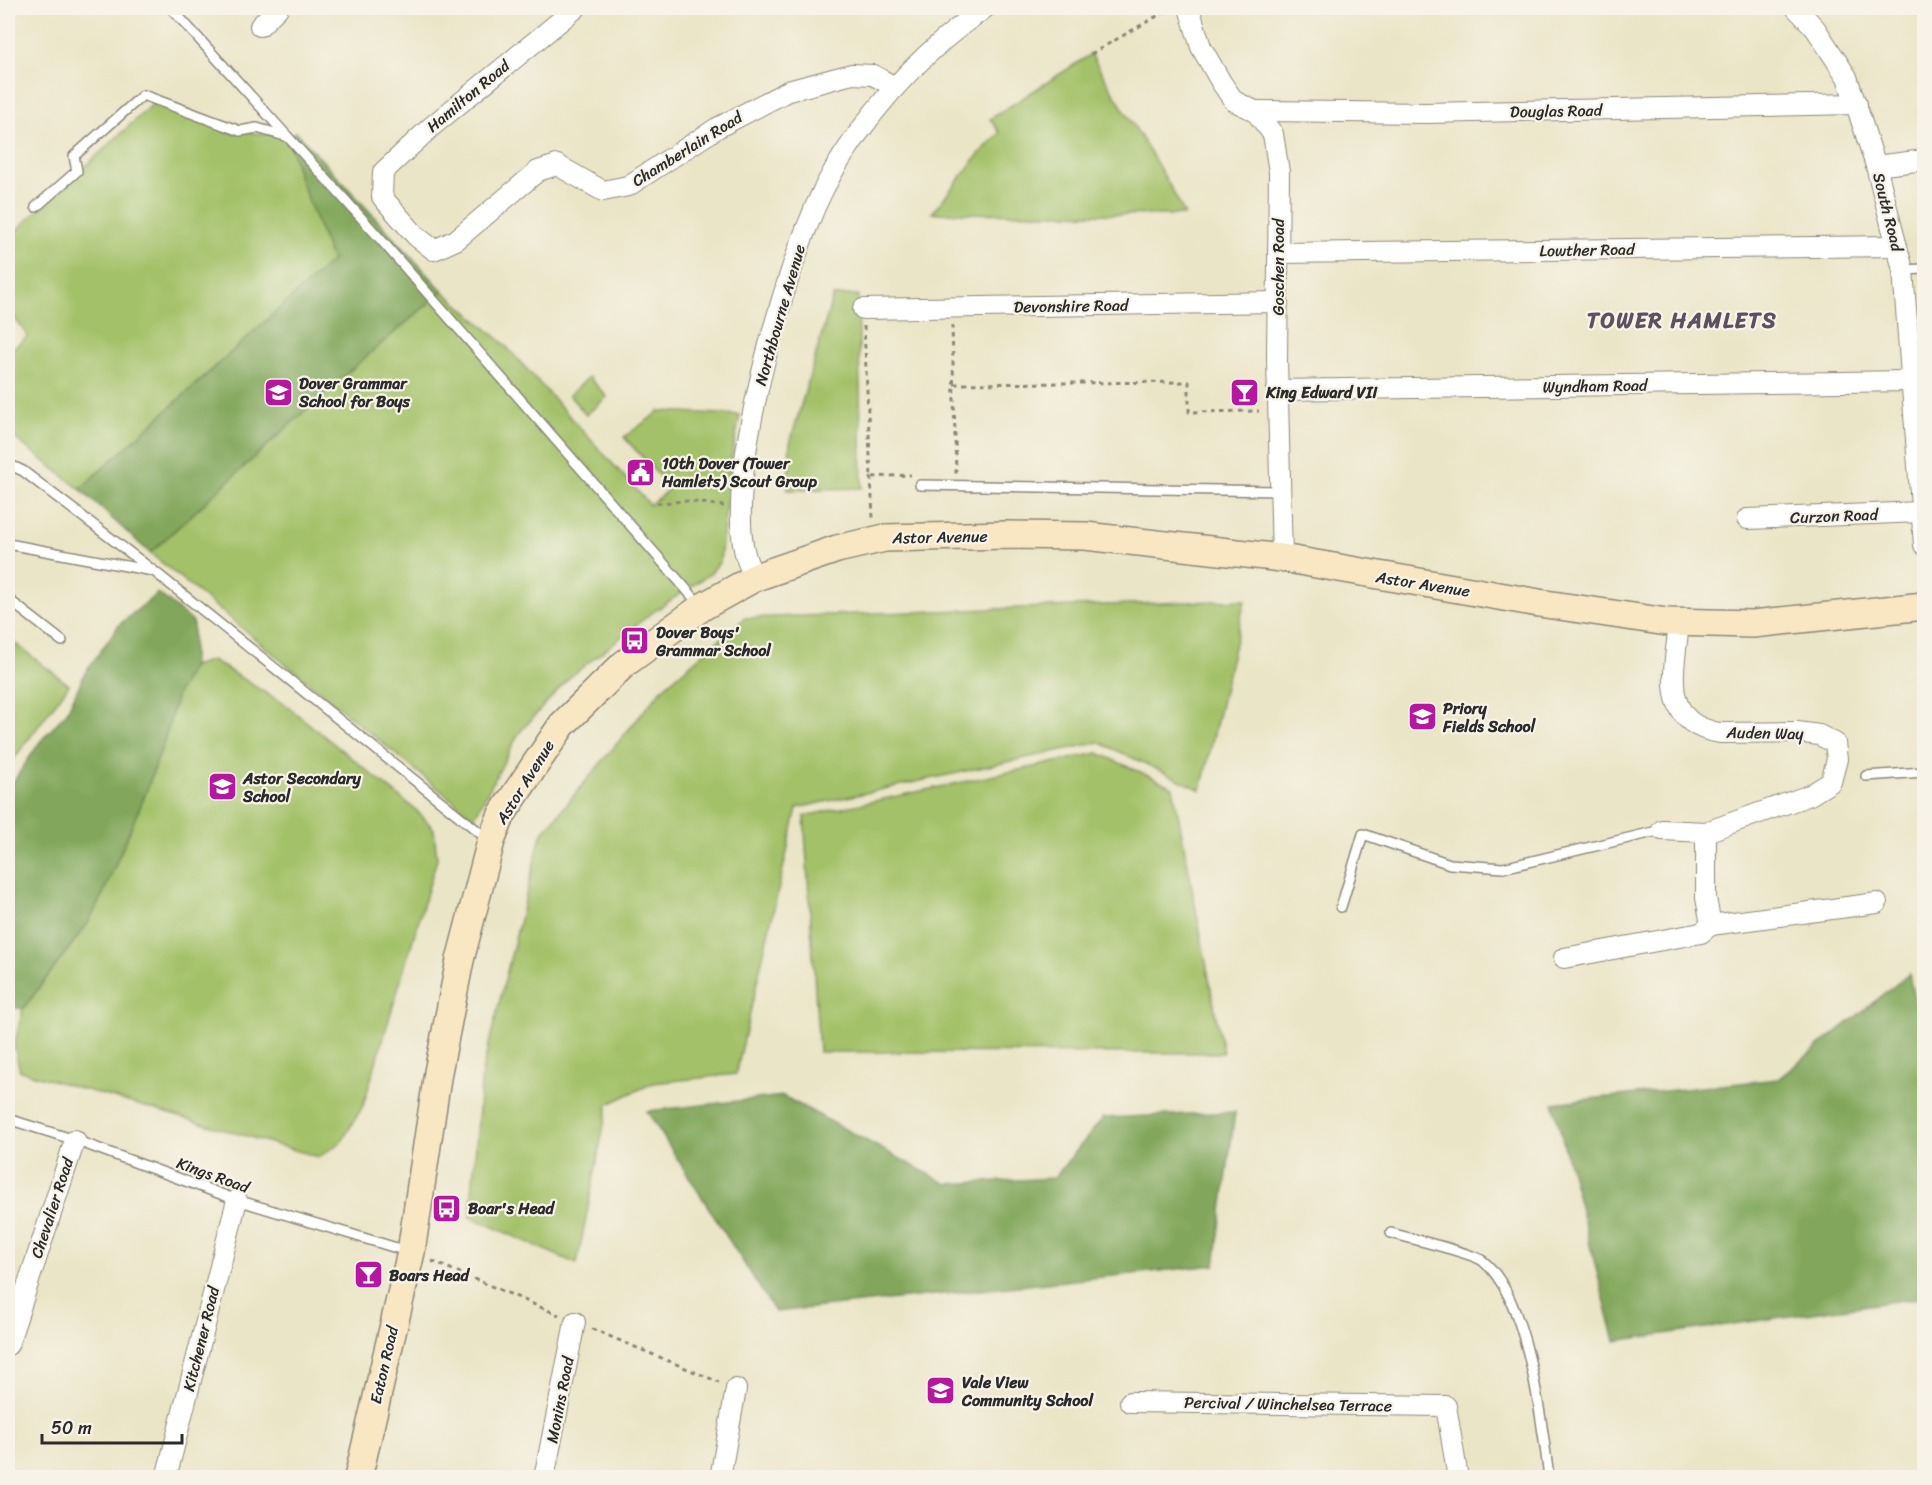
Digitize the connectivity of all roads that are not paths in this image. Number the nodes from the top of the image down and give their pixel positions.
1 (171, 8) edge
2 (278, 8) edge
3 (576, 8) edge
4 (985, 8) edge
5 (1189, 8) edge
6 (1796, 8) edge
7 (260, 26) dead end
8 (895, 87) junction
9 (1857, 104) junction
10 (1255, 111) junction
11 (288, 137) junction
12 (1924, 160) edge
13 (1876, 166) junction
14 (382, 197) joint
15 (36, 207) dead end
16 (1896, 246) junction
17 (1278, 253) junction
18 (1924, 269) edge
19 (1903, 270) junction
20 (1278, 302) junction
21 (863, 309) road end
22 (1918, 359) edge
23 (1912, 381) junction
24 (1277, 390) junction
25 (8, 464) edge
26 (920, 485) road end
27 (1280, 491) junction
28 (1921, 512) junction
29 (1747, 519) dead end
30 (8, 544) edge
31 (1924, 545) edge
32 (1282, 558) junction
33 (156, 572) junction
34 (756, 577) junction
35 (8, 599) edge
36 (1924, 606) edge
37 (702, 607) junction
38 (1679, 623) junction
39 (62, 641) dead end
40 (1924, 772) edge
41 (1866, 776) dead end
42 (1662, 830) joint
43 (1706, 832) junction
44 (491, 841) junction
45 (1877, 903) dead end
46 (1341, 907) dead end
47 (1711, 926) junction
48 (1564, 958) dead end
49 (8, 1119) edge
50 (75, 1140) junction
51 (237, 1200) junction
52 (1391, 1233) dead end
53 (411, 1252) junction
54 (575, 1322) dead end
55 (8, 1345) edge
56 (736, 1389) dead end
57 (1130, 1402) dead end
58 (166, 1478) edge
59 (358, 1478) edge
60 (544, 1478) edge
61 (720, 1478) edge
62 (1458, 1478) edge
63 (1550, 1478) edge

1 - 11 lane
2 - 7 street
3 - 14 street, Hamilton Road
4 - 8 street, Northbourne Avenue
5 - 10 street, Goschen Road
6 - 9 street, South Road
8 - 14 street, Chamberlain Road
8 - 34 street, Northbourne Avenue
9 - 10 street, Douglas Road
9 - 13 street, South Road
10 - 17 street, Goschen Road
11 - 15 lane
11 - 37 lane
12 - 13 street
13 - 16 street, South Road
16 - 17 street, Lowther Road
16 - 19 street, South Road
17 - 20 street, Goschen Road
18 - 19 lane
19 - 22 street, South Road
20 - 21 street, Devonshire Road
20 - 24 street, Goschen Road
22 - 23 street, South Road
23 - 24 street, Wyndham Road
23 - 28 street, South Road
24 - 27 street, Goschen Road
25 - 33 lane
26 - 27 lane
27 - 32 street, Goschen Road
28 - 29 street, Curzon Road
28 - 31 street, South Road
30 - 33 lane
32 - 34 street, Astor Avenue
32 - 38 street, Astor Avenue
33 - 44 lane
34 - 37 street, Astor Avenue
35 - 39 lane
36 - 38 street, Astor Avenue
37 - 44 street, Astor Avenue
38 - 43 street, Auden Way
40 - 41 lane
42 - 43 street, Auden Way
42 - 46 lane
43 - 47 street
44 - 53 street, Astor Avenue
45 - 47 street
47 - 48 street
49 - 50 lane, Kings Road
50 - 51 lane, Kings Road
50 - 55 street, Chevalier Road
51 - 53 lane, Kings Road
51 - 58 street, Kitchener Road
52 - 63 lane
53 - 59 street, Eaton Road
54 - 60 street, Monins Road
56 - 61 street
57 - 62 street, Percival / Winchelsea Terrace

